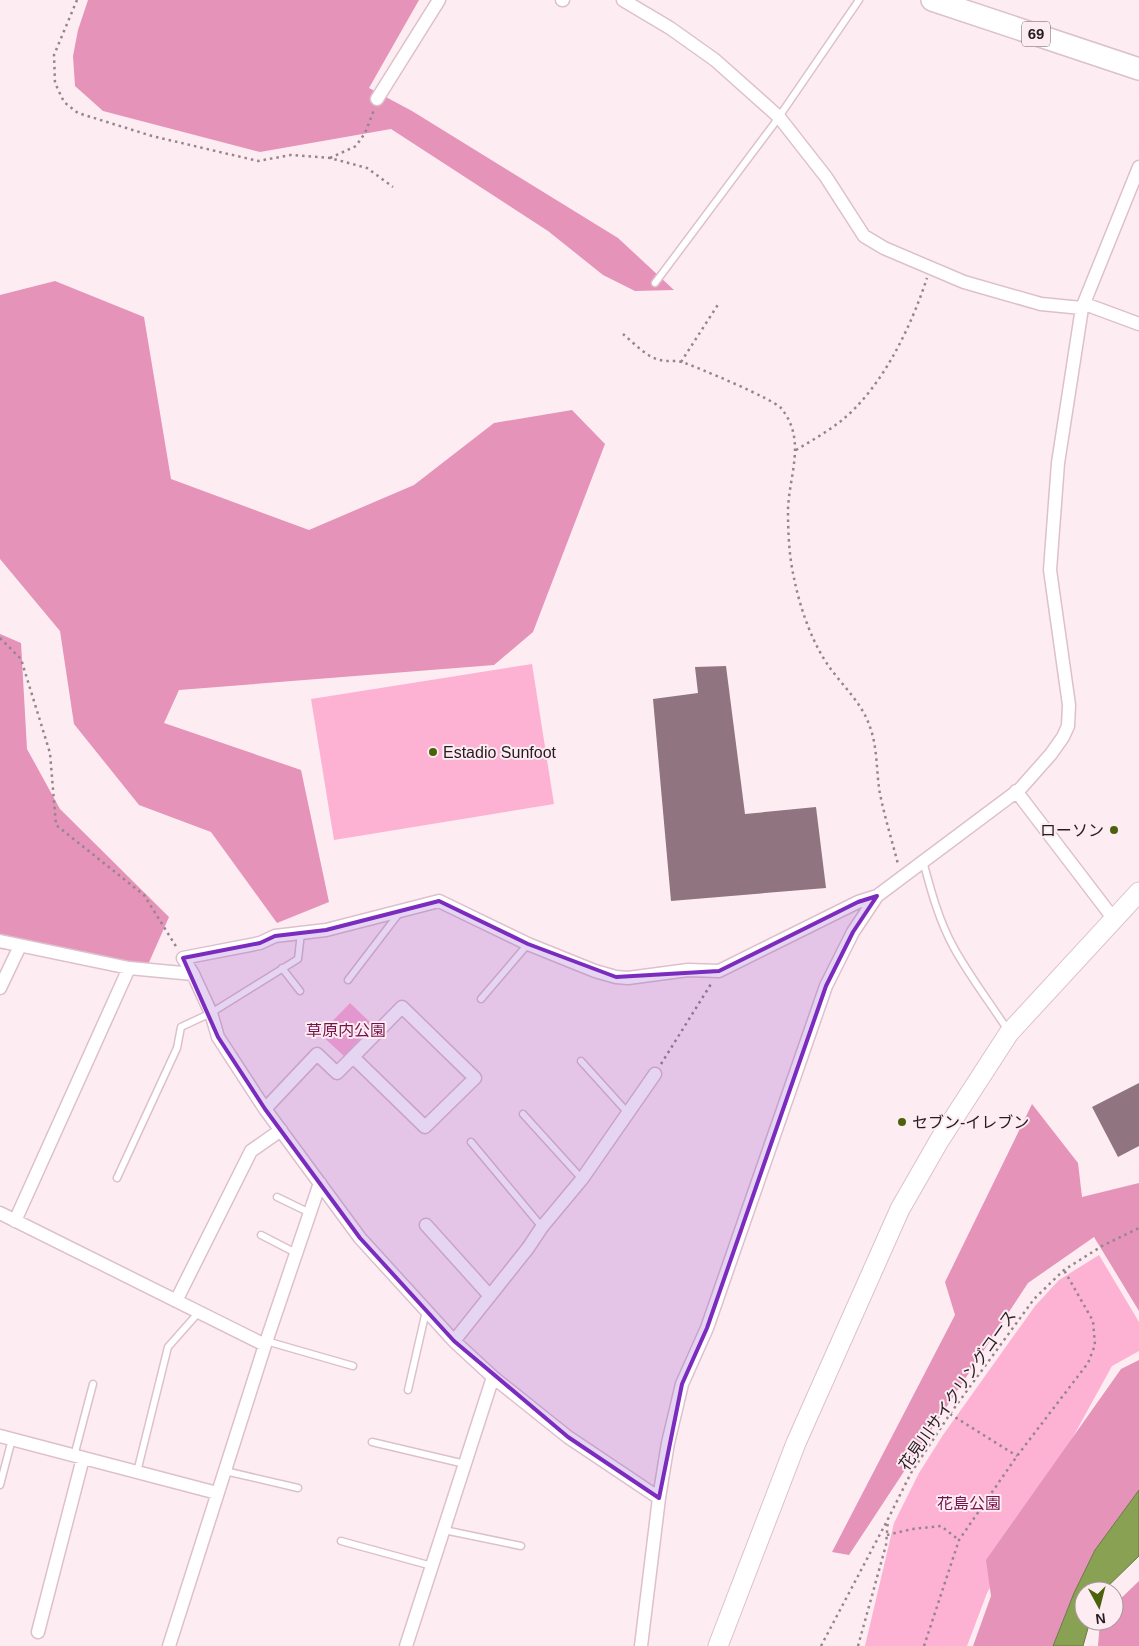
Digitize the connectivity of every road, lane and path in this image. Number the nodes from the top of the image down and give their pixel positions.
1 (77, 0) edge
2 (439, 0) edge
3 (623, 0) edge
4 (859, 0) edge
5 (932, 0) edge
6 (1139, 69) edge
7 (378, 99) joint
8 (779, 117) junction
9 (330, 158) junction
10 (1139, 166) edge
11 (393, 187) dead end
12 (930, 267) junction
13 (656, 283) dead end
14 (720, 303) dead end
15 (1083, 306) junction
16 (1139, 324) edge
17 (623, 334) dead end
18 (681, 362) junction
19 (796, 450) junction
20 (0, 638) edge
21 (1016, 791) junction
22 (923, 861) junction
23 (902, 877) junction
24 (1139, 892) edge
25 (877, 896) junction
26 (401, 911) junction
27 (1114, 918) junction
28 (301, 934) junction
29 (0, 941) edge
30 (528, 944) junction
31 (20, 946) junction
32 (183, 958) junction
33 (129, 968) junction
34 (282, 968) junction
35 (719, 972) junction
36 (193, 974) junction
37 (348, 980) dead end
38 (0, 988) edge
39 (300, 991) dead end
40 (481, 999) dead end
41 (211, 1013) junction
42 (1009, 1033) junction
43 (353, 1057) junction
44 (581, 1061) dead end
45 (655, 1074) joint
46 (265, 1109) junction
47 (628, 1112) junction
48 (523, 1114) dead end
49 (281, 1130) junction
50 (471, 1142) dead end
51 (117, 1178) dead end
52 (582, 1179) junction
53 (320, 1183) junction
54 (277, 1197) dead end
55 (0, 1213) edge
56 (310, 1213) junction
57 (15, 1221) junction
58 (426, 1225) dead end
59 (542, 1227) junction
60 (1139, 1228) edge
61 (261, 1235) dead end
62 (296, 1253) junction
63 (1064, 1270) junction
64 (490, 1296) junction
65 (176, 1300) junction
66 (426, 1310) junction
67 (199, 1312) junction
68 (454, 1341) junction
69 (265, 1343) junction
70 (353, 1366) dead end
71 (493, 1377) junction
72 (93, 1384) dead end
73 (408, 1390) dead end
74 (950, 1414) junction
75 (6, 1438) edge
76 (372, 1442) dead end
77 (1017, 1456) junction
78 (78, 1457) junction
79 (465, 1464) junction
80 (224, 1471) junction
81 (137, 1472) junction
82 (0, 1485) edge
83 (298, 1488) dead end
84 (217, 1493) junction
85 (660, 1498) junction
86 (888, 1518) junction
87 (444, 1530) junction
88 (887, 1535) junction
89 (959, 1540) junction
90 (340, 1541) dead end
91 (521, 1546) dead end
92 (432, 1566) junction
93 (38, 1632) dead end
94 (169, 1646) edge
95 (406, 1646) edge
96 (641, 1646) edge
97 (718, 1646) edge
98 (821, 1646) edge
99 (858, 1646) edge
100 (924, 1646) edge

1 - 9 path
2 - 7 street
3 - 8 street
4 - 8 lane
5 - 6 main road, 69
7 - 9 path
8 - 12 street
8 - 13 lane
9 - 11 path
10 - 15 street
12 - 15 street
12 - 19 path
14 - 18 path
15 - 16 street
15 - 21 street
17 - 18 path
18 - 19 path
19 - 23 path
20 - 32 path
21 - 22 street
21 - 27 street
22 - 23 street
22 - 42 lane
23 - 25 street
24 - 27 street
25 - 35 street
25 - 85 street
26 - 28 street
26 - 30 street
26 - 37 lane
27 - 42 street
28 - 32 street
28 - 34 lane
29 - 31 street
30 - 35 street
30 - 40 lane
31 - 33 street
31 - 38 street
32 - 36 street
33 - 36 street
33 - 57 street
34 - 39 lane
34 - 41 lane
35 - 45 path
36 - 41 street
41 - 46 street
41 - 51 lane
42 - 97 street
43 - 43 street
43 - 46 street
44 - 47 lane
45 - 47 street
46 - 49 street
47 - 52 street
48 - 52 lane
49 - 53 street
49 - 65 street
50 - 59 lane
52 - 59 street
53 - 56 street
53 - 66 street
54 - 56 lane
55 - 57 street
56 - 62 street
57 - 65 street
58 - 64 street
59 - 64 street
60 - 63 path, 花見川サイクリングコース
61 - 62 lane
62 - 69 street
63 - 74 path, 花見川サイクリングコース
63 - 77 path
64 - 68 street
65 - 67 street
66 - 68 street
66 - 73 lane
67 - 69 street
67 - 81 lane
68 - 71 street
69 - 70 lane
69 - 80 street
71 - 79 street
71 - 85 street
72 - 78 lane
74 - 77 path
74 - 86 path, 花見川サイクリングコース
75 - 78 street
75 - 82 lane
76 - 79 lane
77 - 89 path
78 - 81 street
78 - 93 street
79 - 87 street
80 - 83 lane
80 - 84 street
81 - 84 street
84 - 94 street
85 - 96 street
86 - 88 path, 花見川サイクリングコース
86 - 98 path
87 - 91 lane
87 - 92 street
88 - 89 path
88 - 99 path, 花見川サイクリングコース
89 - 100 path
90 - 92 lane
92 - 95 street

